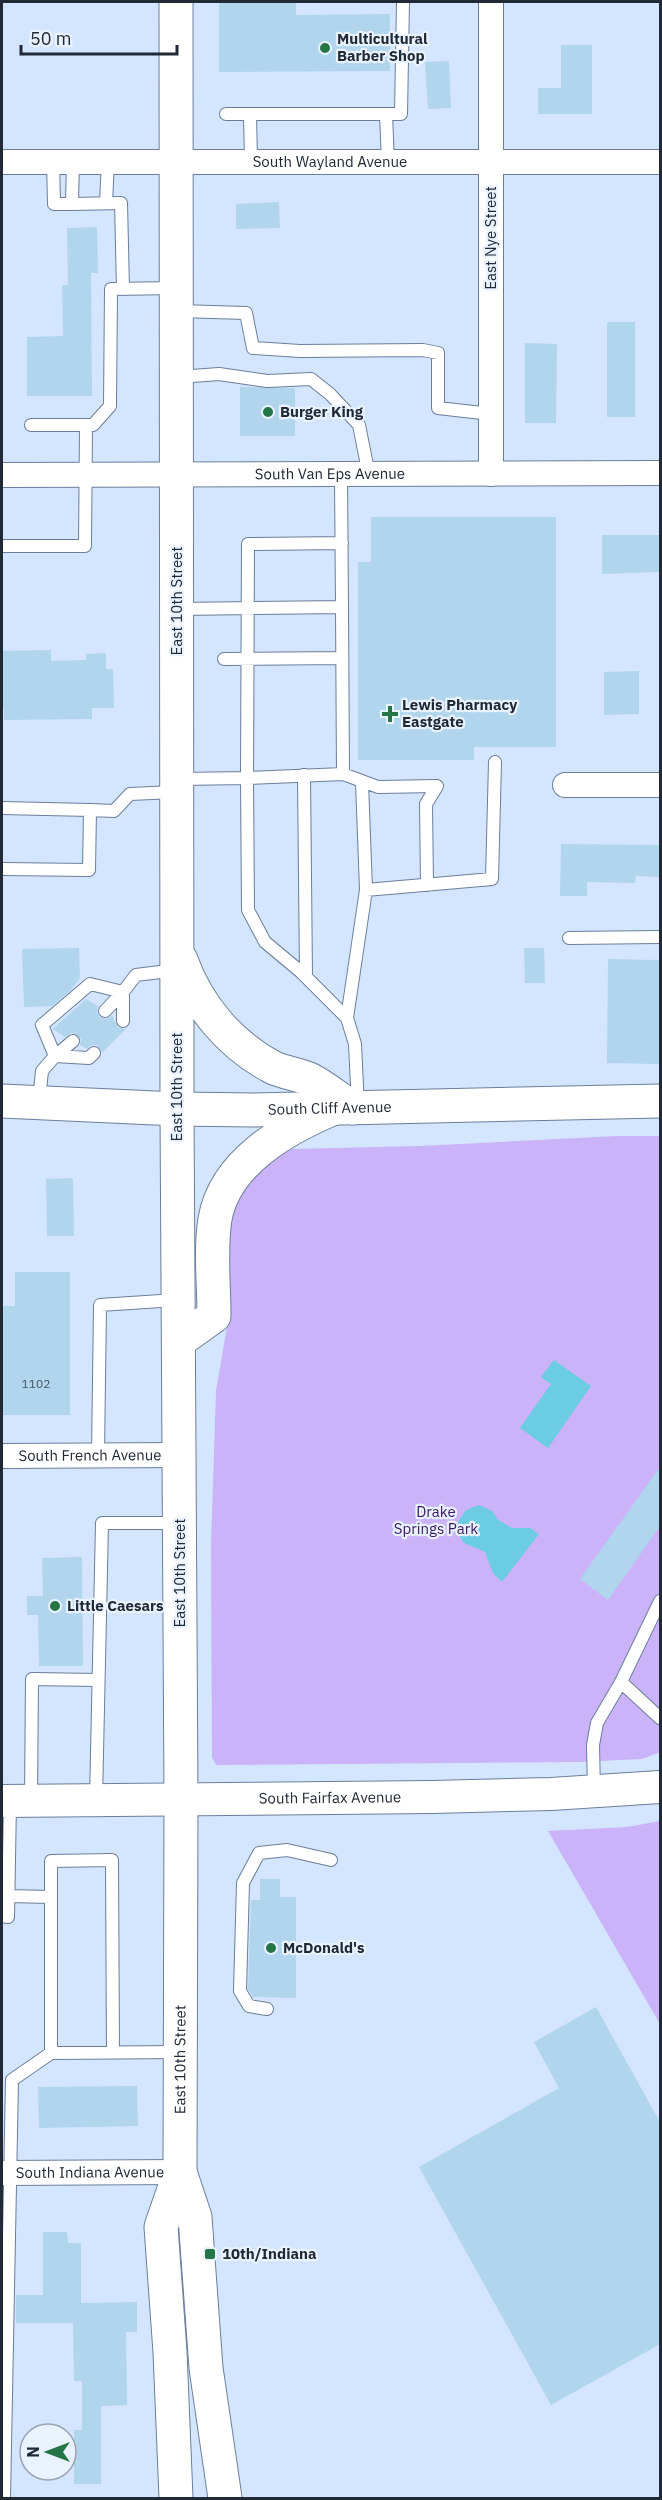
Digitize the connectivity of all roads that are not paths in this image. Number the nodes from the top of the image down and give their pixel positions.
1 (177, 2) edge
2 (403, 2) edge
3 (491, 2) edge
4 (226, 114) dead end
5 (250, 114) junction
6 (386, 114) junction
7 (63, 161) junction
8 (108, 161) junction
9 (178, 161) junction
10 (251, 161) junction
11 (2, 162) edge
12 (388, 162) junction
13 (491, 162) junction
14 (660, 162) edge
15 (106, 203) junction
16 (72, 204) junction
17 (123, 289) junction
18 (177, 300) junction
19 (177, 377) junction
20 (491, 414) junction
21 (31, 425) dead end
22 (86, 425) junction
23 (660, 473) edge
24 (491, 474) junction
25 (2, 475) edge
26 (86, 475) junction
27 (177, 475) junction
28 (340, 475) junction
29 (369, 475) junction
30 (342, 543) junction
31 (2, 546) edge
32 (342, 607) junction
33 (177, 609) junction
34 (249, 609) junction
35 (342, 658) junction
36 (224, 659) dead end
37 (248, 659) junction
38 (495, 762) dead end
39 (343, 774) junction
40 (304, 776) junction
41 (247, 778) junction
42 (362, 782) junction
43 (177, 785) junction
44 (565, 785) dead end
45 (660, 785) edge
46 (2, 808) edge
47 (90, 810) junction
48 (2, 869) edge
49 (427, 885) junction
50 (366, 890) junction
51 (660, 937) edge
52 (569, 938) dead end
53 (177, 959) junction
54 (306, 977) junction
55 (123, 992) junction
56 (105, 1011) dead end
57 (347, 1018) junction
58 (123, 1021) dead end
59 (73, 1041) dead end
60 (94, 1053) dead end
61 (55, 1056) junction
62 (2, 1101) edge
63 (660, 1101) edge
64 (39, 1102) junction
65 (177, 1109) junction
66 (348, 1109) junction
67 (178, 1300) junction
68 (179, 1341) junction
69 (98, 1455) junction
70 (180, 1455) junction
71 (2, 1456) edge
72 (180, 1523) junction
73 (660, 1601) edge
74 (98, 1680) junction
75 (621, 1682) junction
76 (660, 1718) edge
77 (660, 1787) edge
78 (594, 1792) junction
79 (96, 1800) junction
80 (181, 1800) junction
81 (14, 1801) edge
82 (331, 1860) dead end
83 (8, 1896) junction
84 (51, 1897) junction
85 (2, 1916) edge
86 (267, 2009) dead end
87 (113, 2052) junction
88 (180, 2052) junction
89 (51, 2053) junction
90 (7, 2080) edge
91 (180, 2172) junction
92 (6, 2173) edge
93 (4, 2499) edge
94 (176, 2499) edge
95 (225, 2499) edge

1 - 9 main road, East 10th Street
2 - 6 lane
3 - 13 street, East Nye Street
4 - 5 lane
5 - 6 lane
5 - 10 lane
6 - 12 lane
7 - 8 street, South Wayland Avenue
7 - 11 street, South Wayland Avenue
7 - 16 lane
7 - 16 lane
8 - 9 street, South Wayland Avenue
8 - 15 lane
9 - 10 street, South Wayland Avenue
9 - 18 main road, East 10th Street
10 - 12 street, South Wayland Avenue
12 - 13 street, South Wayland Avenue
13 - 14 street, South Wayland Avenue
13 - 20 street, East Nye Street
15 - 16 lane
15 - 17 lane
17 - 18 lane
17 - 22 lane
18 - 19 main road, East 10th Street
18 - 20 lane
19 - 27 main road, East 10th Street
19 - 29 lane
20 - 24 street, East Nye Street
21 - 22 lane
22 - 26 lane
23 - 24 street, South Van Eps Avenue
24 - 29 street, South Van Eps Avenue
25 - 26 street, South Van Eps Avenue
26 - 27 street, South Van Eps Avenue
26 - 31 lane
27 - 28 street, South Van Eps Avenue
27 - 33 main road, East 10th Street
28 - 29 street, South Van Eps Avenue
28 - 30 lane
30 - 32 lane
30 - 34 lane
32 - 34 lane
32 - 35 lane
33 - 34 lane
33 - 43 main road, East 10th Street
34 - 37 lane
35 - 37 lane
35 - 39 lane
36 - 37 lane
37 - 41 lane
38 - 49 lane
39 - 40 lane
39 - 42 lane
40 - 41 lane
40 - 54 lane
41 - 43 lane
41 - 54 lane
42 - 49 lane
42 - 50 lane
43 - 47 lane
43 - 53 main road, East 10th Street
44 - 45 street
46 - 47 lane
47 - 48 lane
49 - 50 lane
50 - 57 lane
51 - 52 lane
53 - 55 lane
53 - 65 main road, East 10th Street
53 - 66 main road
54 - 57 lane
55 - 56 lane
55 - 58 lane
55 - 61 lane
57 - 66 lane
59 - 61 lane
60 - 61 lane
61 - 64 lane
62 - 64 main road, South Cliff Avenue
63 - 66 main road, South Cliff Avenue
64 - 65 main road, South Cliff Avenue
65 - 66 main road, South Cliff Avenue
65 - 67 main road, East 10th Street
66 - 68 main road
67 - 68 main road, East 10th Street
67 - 69 lane
68 - 70 main road, East 10th Street
69 - 70 street, South French Avenue
69 - 71 street, South French Avenue
70 - 72 main road, East 10th Street
72 - 74 lane
72 - 80 main road, East 10th Street
73 - 75 lane
74 - 79 lane
74 - 81 lane
75 - 76 lane
75 - 78 lane
77 - 78 street, South Fairfax Avenue
78 - 80 street, South Fairfax Avenue
79 - 80 street, South Fairfax Avenue
79 - 81 street, South Fairfax Avenue
80 - 88 main road, East 10th Street
81 - 83 lane
82 - 86 lane
83 - 84 lane
83 - 85 lane
84 - 87 lane
84 - 89 lane
87 - 88 lane
87 - 89 lane
88 - 91 main road, East 10th Street
89 - 90 lane
90 - 92 lane
91 - 92 street, South Indiana Avenue
91 - 94 main road, East 10th Street
91 - 95 main road, East 10th Street
92 - 93 lane

